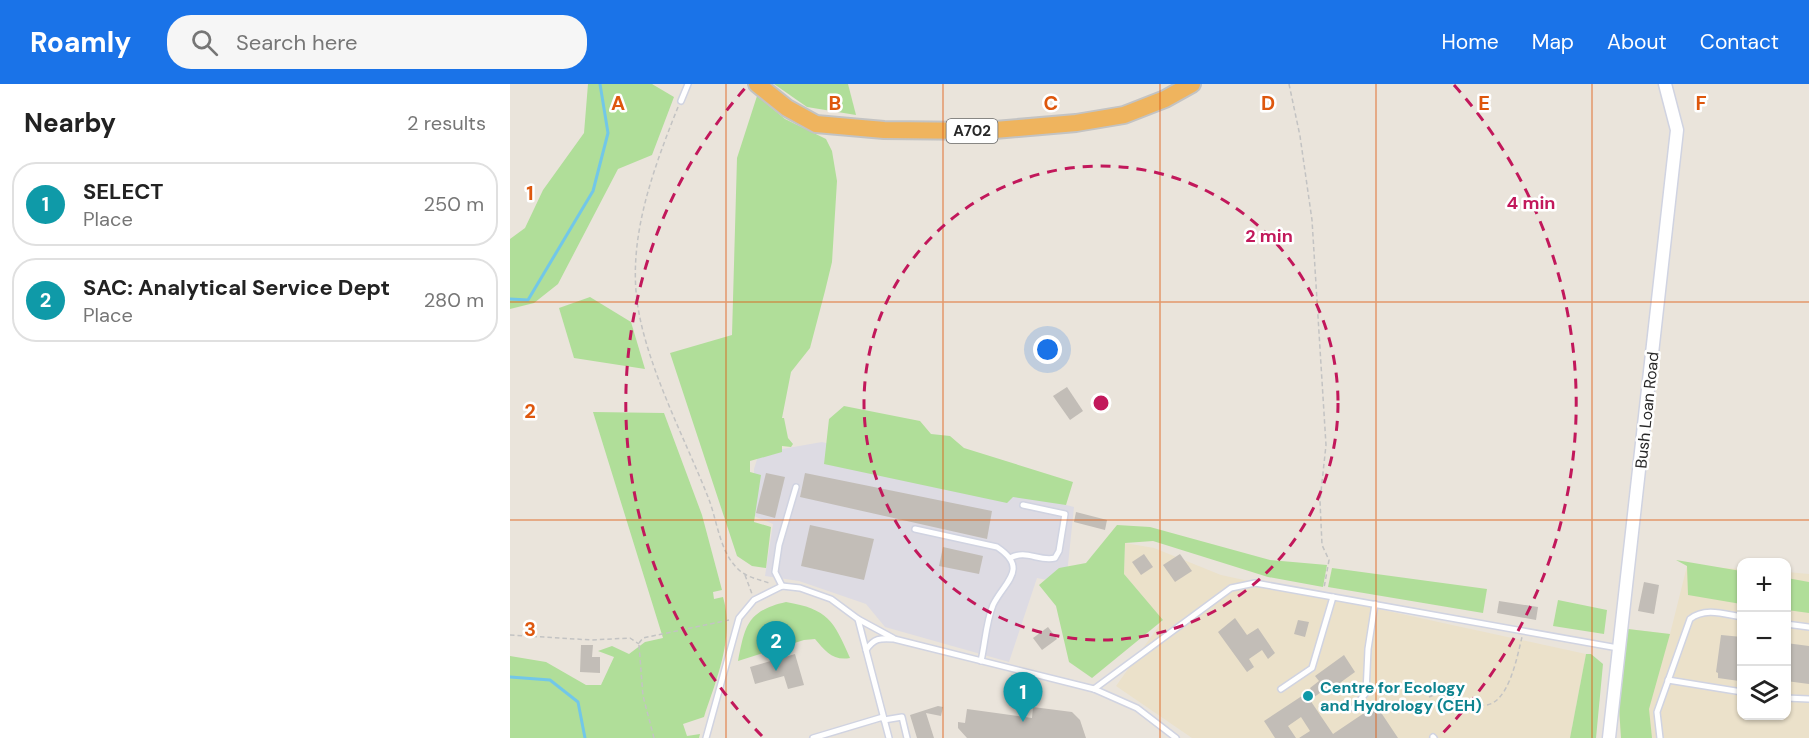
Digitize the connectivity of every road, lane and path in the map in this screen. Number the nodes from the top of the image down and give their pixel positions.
1 (688, 84) edge
2 (757, 84) edge
3 (1192, 84) edge
4 (1289, 84) edge
5 (1665, 84) edge
6 (681, 100) joint
7 (796, 487) dead end
8 (1023, 505) dead end
9 (915, 529) dead end
10 (1010, 558) junction
11 (745, 575) junction
12 (782, 586) junction
13 (1323, 595) junction
14 (1333, 597) junction
15 (754, 600) junction
16 (1375, 604) junction
17 (1737, 616) edge
18 (739, 618) junction
19 (858, 619) junction
20 (1791, 625) edge
21 (1809, 627) edge
22 (1524, 631) junction
23 (510, 635) edge
24 (894, 639) junction
25 (639, 644) junction
26 (1618, 648) junction
27 (867, 650) junction
28 (981, 661) junction
29 (1668, 680) junction
30 (1094, 688) junction
31 (1281, 689) dead end
32 (1737, 691) edge
33 (1429, 698) dead end
34 (1791, 698) edge
35 (1809, 699) edge
36 (1353, 708) dead end
37 (884, 719) junction
38 (1172, 737) edge
39 (654, 738) edge
40 (706, 738) edge
41 (813, 738) edge
42 (890, 738) edge
43 (908, 738) edge
44 (1609, 738) edge
45 (1660, 738) edge

1 - 6 lane
2 - 3 highway, A702
4 - 13 path
5 - 26 street, Bush Loan Road
6 - 11 path
7 - 12 lane
8 - 10 lane
9 - 10 lane
10 - 28 lane
11 - 12 path
11 - 15 path
12 - 15 lane
12 - 19 lane
13 - 14 lane
13 - 30 lane
14 - 16 lane
14 - 31 lane
15 - 18 lane
16 - 22 lane
16 - 36 lane
17 - 29 lane
18 - 25 path
18 - 40 lane
19 - 24 lane
19 - 27 lane
20 - 21 lane
22 - 26 lane
22 - 33 path
23 - 25 path
24 - 27 lane
24 - 28 lane
25 - 39 path
26 - 44 street, Bush Loan Road
27 - 37 lane
28 - 30 lane
29 - 32 lane
29 - 45 lane
30 - 38 lane
34 - 35 lane
37 - 41 lane
37 - 42 lane
37 - 43 lane

